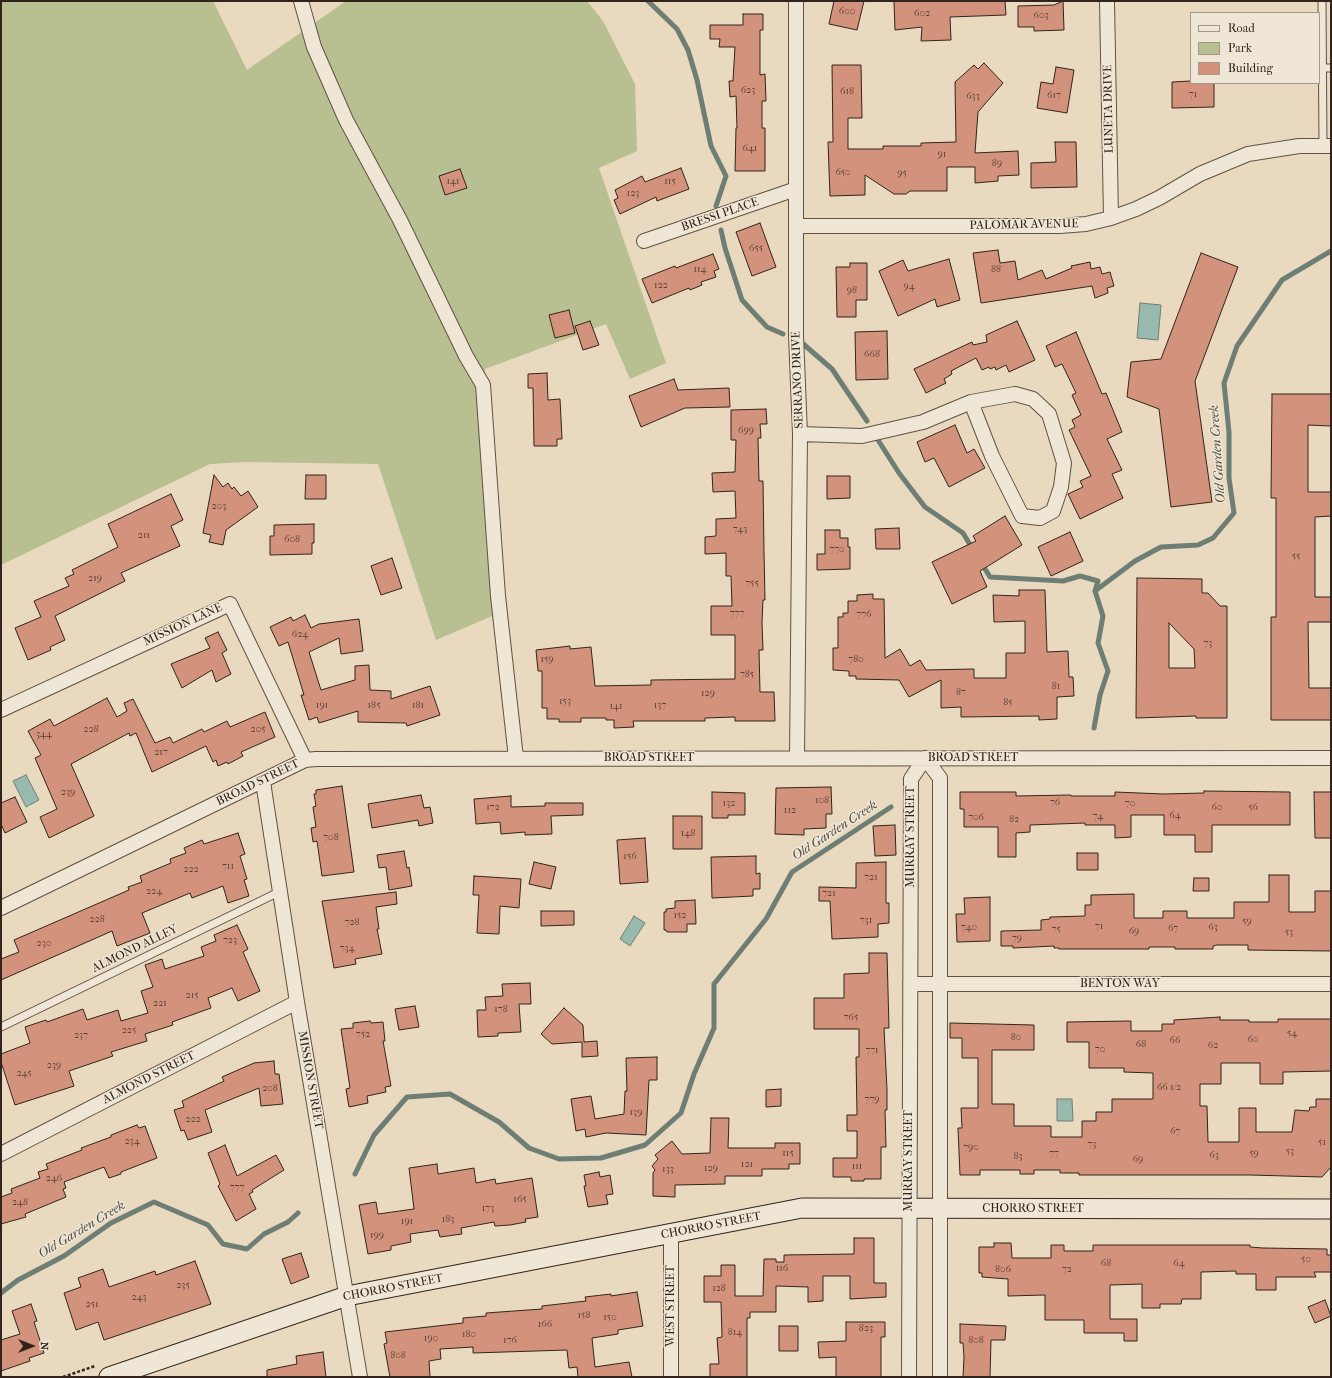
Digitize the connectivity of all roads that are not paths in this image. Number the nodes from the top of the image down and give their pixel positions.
1 (301, 1) edge
2 (796, 1) edge
3 (1107, 1) edge
4 (1322, 1) edge
5 (1321, 68) junction
6 (1331, 68) edge
7 (1327, 146) edge
8 (796, 189) junction
9 (1111, 218) junction
10 (796, 226) junction
11 (644, 241) dead end
12 (971, 402) junction
13 (800, 434) junction
14 (1, 710) edge
15 (516, 758) junction
16 (797, 758) junction
17 (925, 758) junction
18 (1331, 758) edge
19 (305, 760) junction
20 (263, 782) junction
21 (279, 892) junction
22 (1, 908) edge
23 (910, 984) junction
24 (940, 984) junction
25 (1331, 984) edge
26 (297, 1002) junction
27 (1, 1027) edge
28 (1, 1154) edge
29 (940, 1209) junction
30 (1331, 1209) edge
31 (909, 1210) junction
32 (671, 1234) junction
33 (347, 1296) junction
34 (109, 1377) edge
35 (360, 1377) edge
36 (672, 1377) edge
37 (909, 1377) edge
38 (940, 1377) edge

1 - 15 street
2 - 8 street, SERRANO DRIVE
3 - 9 street, LUNETA DRIVE
4 - 5 lane
5 - 6 lane
5 - 7 lane
7 - 9 street, PALOMAR AVENUE
8 - 10 street, SERRANO DRIVE
8 - 11 street, BRESSI PLACE
9 - 10 street, PALOMAR AVENUE
10 - 13 street, SERRANO DRIVE
12 - 12 street
12 - 13 street
13 - 16 street, SERRANO DRIVE
14 - 19 street, MISSION LANE
15 - 16 street, BROAD STREET
15 - 19 street, BROAD STREET
16 - 17 street, BROAD STREET
17 - 18 street, BROAD STREET
17 - 23 street, MURRAY STREET
17 - 24 street
19 - 20 street, BROAD STREET
20 - 21 street, MISSION STREET
20 - 22 street, BROAD STREET
21 - 26 street, MISSION STREET
21 - 27 lane, ALMOND ALLEY
23 - 24 street, BENTON WAY
23 - 31 street, MURRAY STREET
24 - 25 street, BENTON WAY
24 - 29 street
26 - 28 street, ALMOND STREET
26 - 33 street, MISSION STREET
29 - 30 street, CHORRO STREET
29 - 31 street, CHORRO STREET
29 - 38 street
31 - 32 street, CHORRO STREET
31 - 37 street, MURRAY STREET
32 - 33 street, CHORRO STREET
32 - 36 street, WEST STREET
33 - 34 street, CHORRO STREET
33 - 35 street, MISSION STREET

